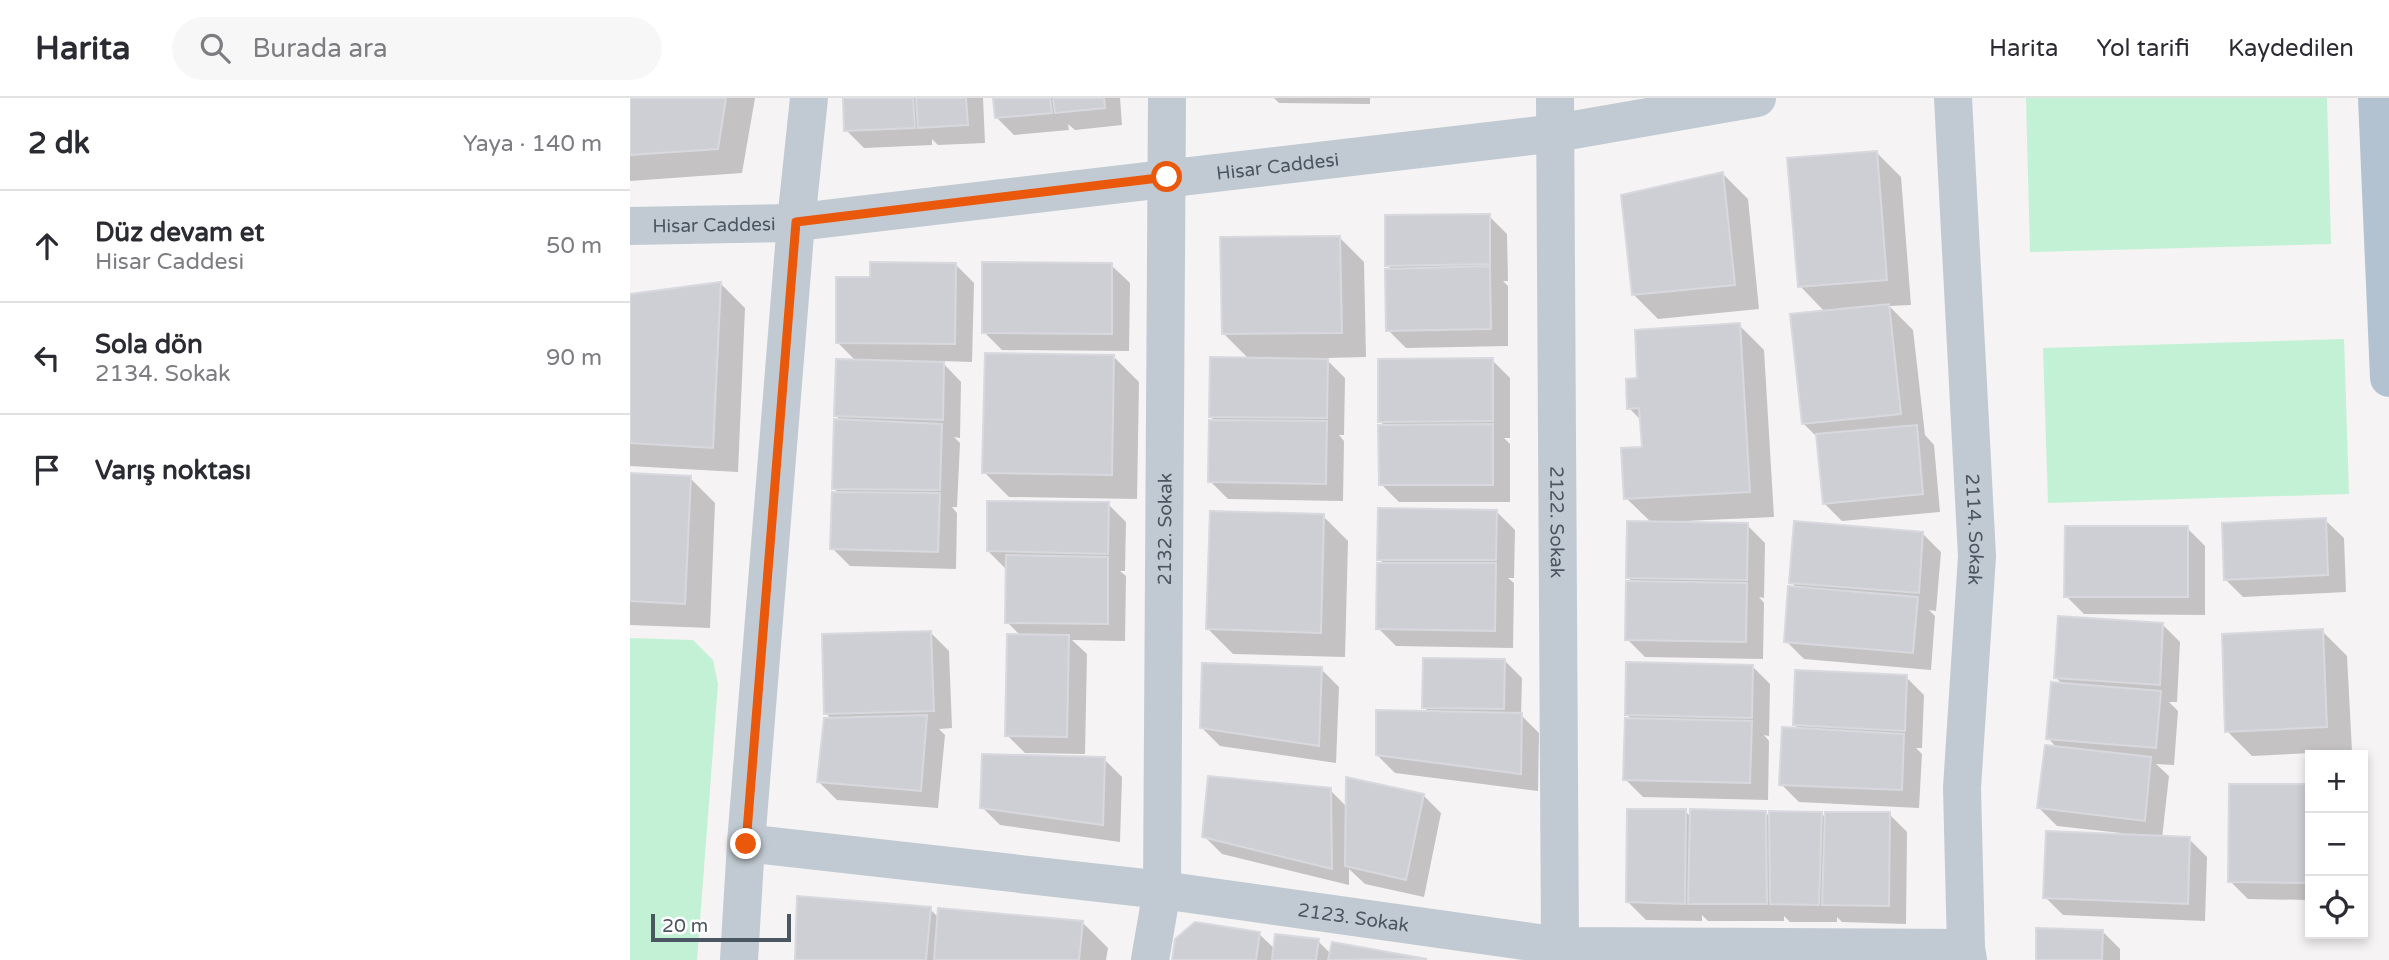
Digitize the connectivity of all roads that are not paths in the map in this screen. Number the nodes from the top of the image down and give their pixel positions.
1 (809, 98) edge
2 (1167, 98) edge
3 (1757, 98) edge
4 (1953, 98) edge
5 (2377, 98) edge
6 (1556, 116) edge
7 (1167, 177) junction
8 (796, 222) junction
9 (630, 226) edge
10 (2389, 378) edge
11 (746, 844) junction
12 (1162, 891) junction
13 (1560, 946) junction
14 (1967, 954) edge
15 (739, 960) edge
16 (1150, 960) edge

1 - 8 street
2 - 7 street, 2132. Sokak
3 - 6 street, Hisar Caddesi
4 - 14 street, 2114. Sokak
5 - 10 main road
6 - 7 street, Hisar Caddesi
6 - 13 street, 2122. Sokak
7 - 8 street, Hisar Caddesi
7 - 12 street, 2132. Sokak
8 - 9 street, Hisar Caddesi
8 - 11 street
11 - 12 street, 2123. Sokak
11 - 15 street
12 - 13 street, 2123. Sokak
12 - 16 street, 2132. Sokak
13 - 14 street, 2123. Sokak

